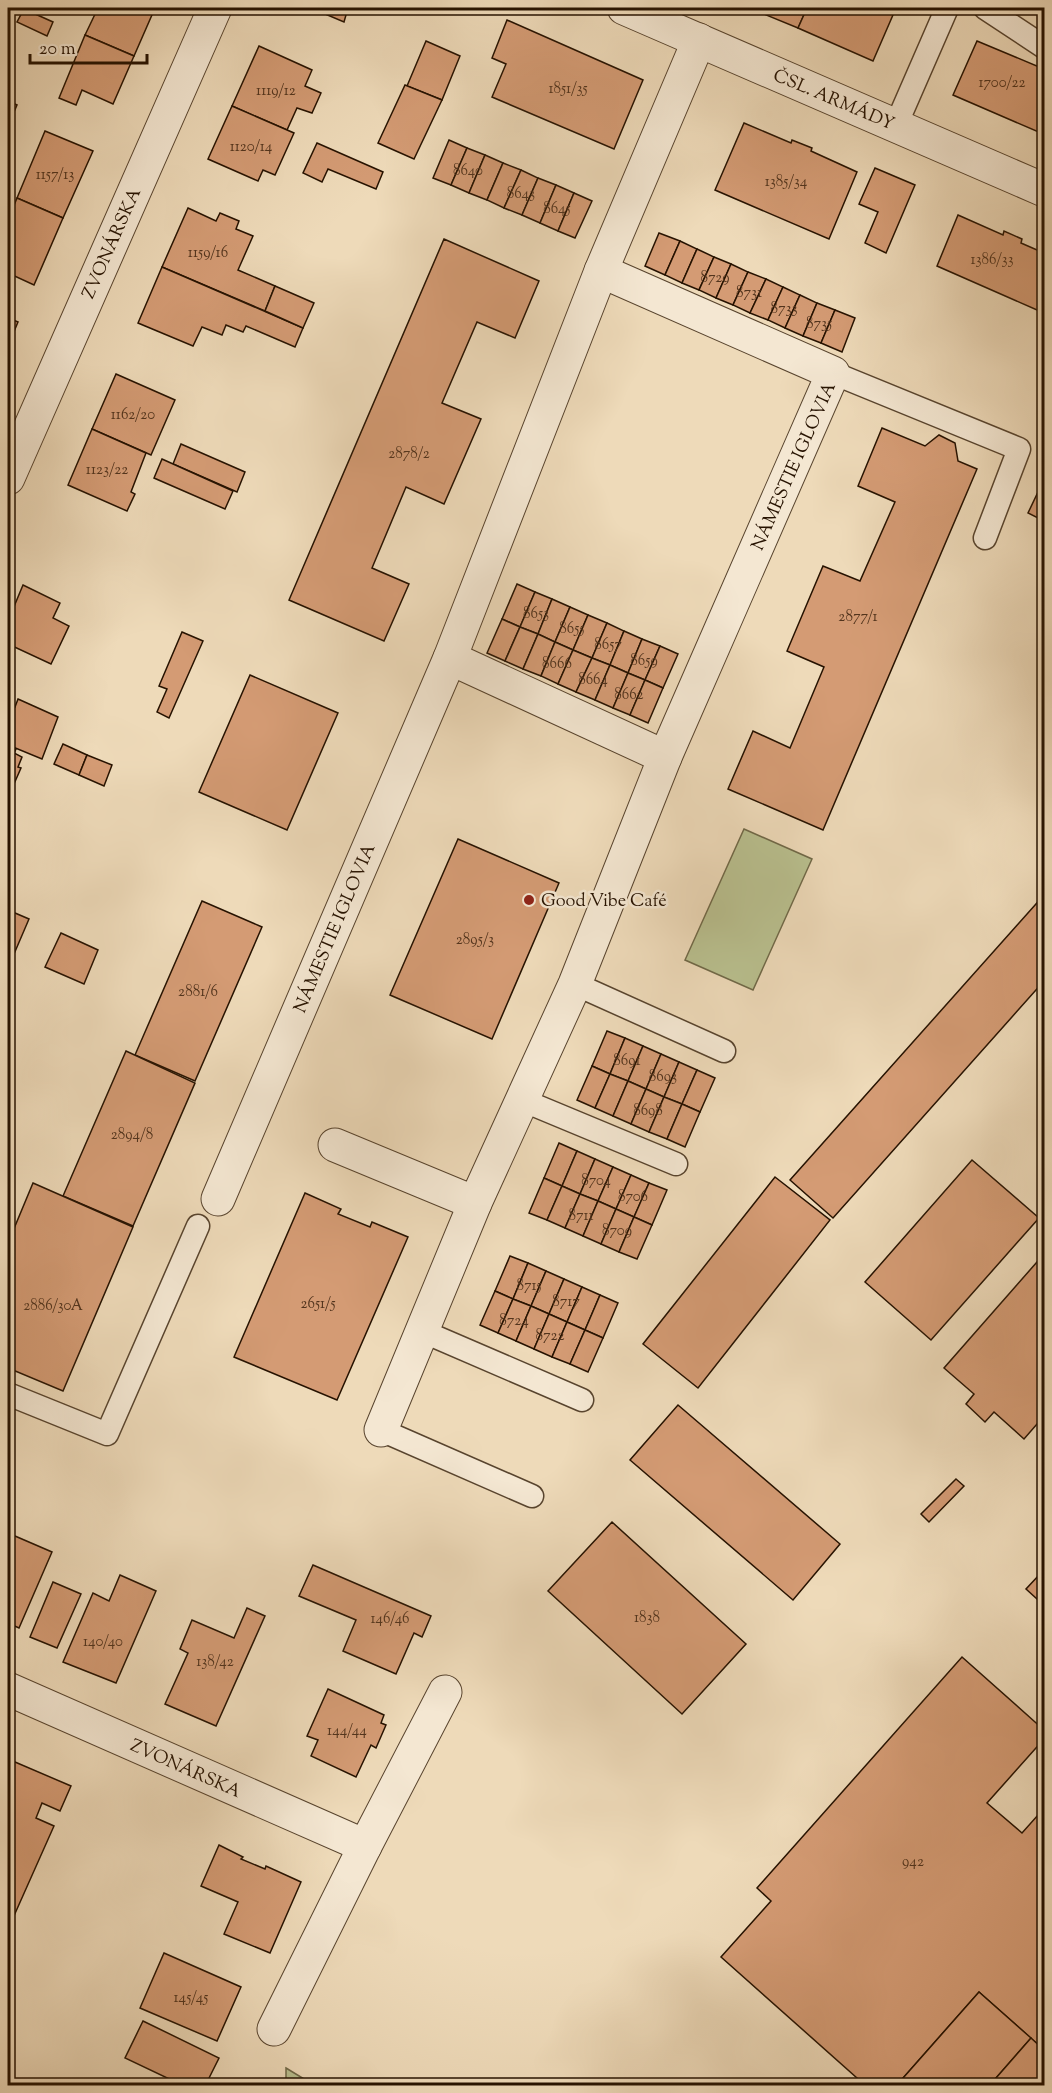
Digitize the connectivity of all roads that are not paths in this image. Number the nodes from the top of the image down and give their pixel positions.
1 (215, 8) edge
2 (624, 8) edge
3 (947, 8) edge
4 (986, 8) edge
5 (673, 17) edge
6 (699, 40) junction
7 (1044, 47) edge
8 (896, 125) junction
9 (1044, 190) edge
10 (601, 271) junction
11 (833, 373) junction
12 (8, 478) edge
13 (986, 537) dead end
14 (450, 658) junction
15 (665, 757) junction
16 (575, 984) junction
17 (724, 1051) dead end
18 (522, 1100) junction
19 (335, 1145) dead end
20 (676, 1164) dead end
21 (218, 1199) dead end
22 (475, 1203) junction
23 (198, 1226) dead end
24 (422, 1331) junction
25 (8, 1394) edge
26 (582, 1400) dead end
27 (381, 1430) joint
28 (532, 1496) dead end
29 (8, 1689) edge
30 (445, 1692) dead end
31 (365, 1846) junction
32 (274, 2029) dead end

1 - 12 street, ZVONÁRSKA
2 - 5 street, ČSL. ARMÁDY
3 - 8 lane
4 - 7 lane
5 - 6 street, ČSL. ARMÁDY
6 - 8 street, ČSL. ARMÁDY
6 - 10 street, NÁMESTIE IGLOVIA
8 - 9 street, ČSL. ARMÁDY
10 - 11 street, NÁMESTIE IGLOVIA
10 - 14 street, NÁMESTIE IGLOVIA
11 - 13 lane
11 - 15 street, NÁMESTIE IGLOVIA
14 - 15 street
14 - 21 street, NÁMESTIE IGLOVIA
15 - 16 street, NÁMESTIE IGLOVIA
16 - 17 lane
16 - 18 street, NÁMESTIE IGLOVIA
18 - 20 lane
18 - 22 street, NÁMESTIE IGLOVIA
19 - 22 street
22 - 24 street, NÁMESTIE IGLOVIA
23 - 25 lane
24 - 26 lane
24 - 27 street, NÁMESTIE IGLOVIA
27 - 28 lane
29 - 31 street, ZVONÁRSKA
30 - 31 street
31 - 32 street

